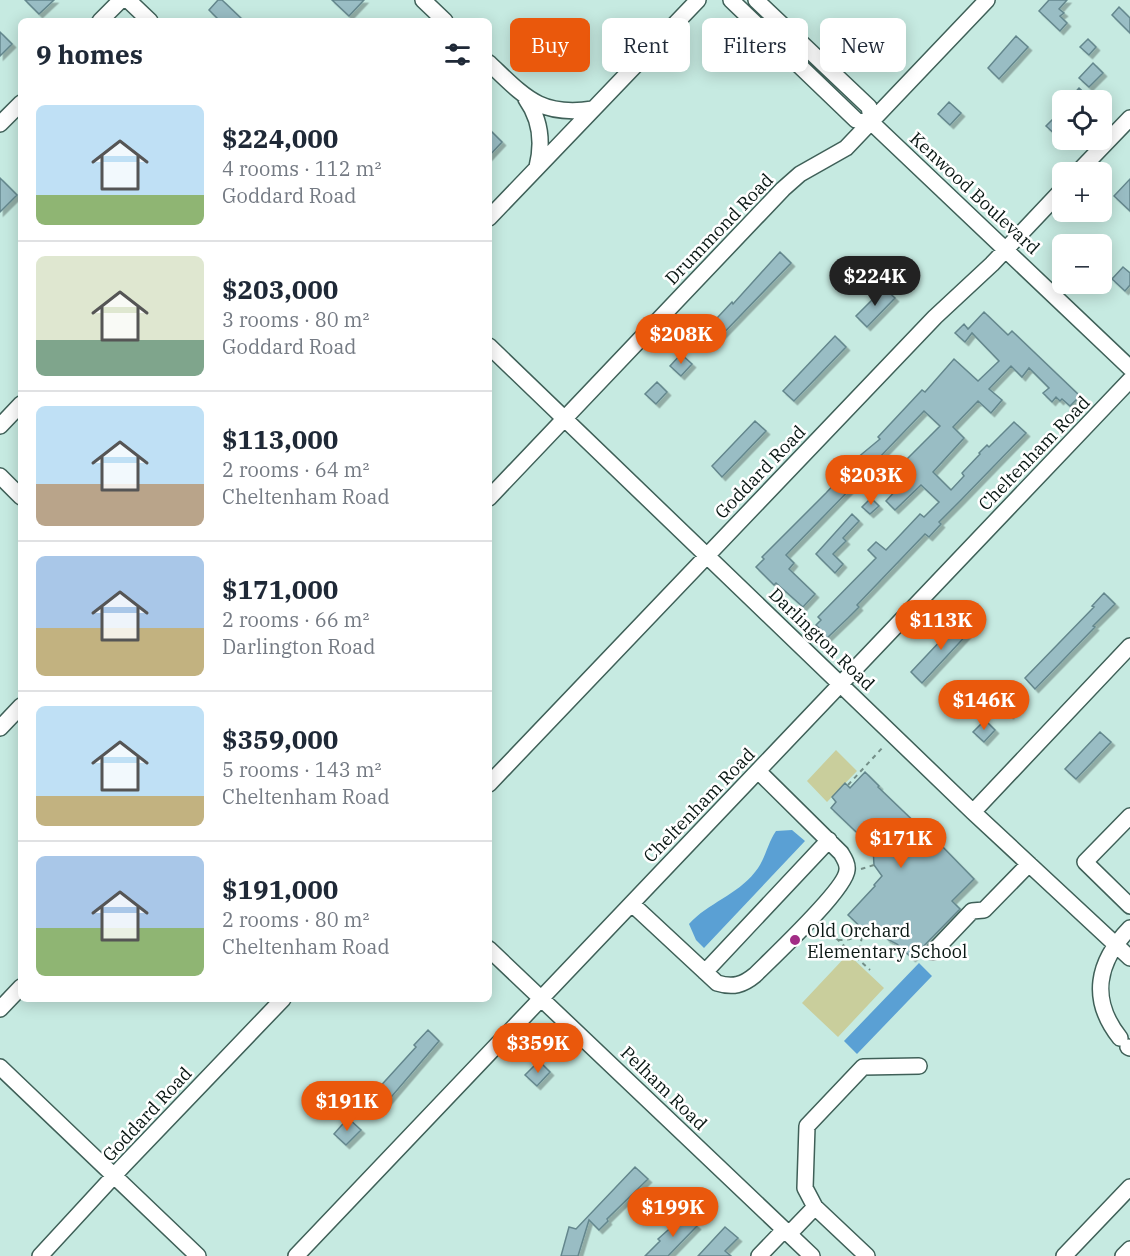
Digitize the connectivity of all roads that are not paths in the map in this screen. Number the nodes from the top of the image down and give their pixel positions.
1 (121, 0) edge
2 (128, 0) edge
3 (423, 0) edge
4 (698, 0) edge
5 (731, 0) edge
6 (756, 0) edge
7 (987, 0) edge
8 (103, 18) edge
9 (147, 18) edge
10 (442, 18) edge
11 (492, 66) edge
12 (522, 94) junction
13 (18, 106) edge
14 (593, 109) junction
15 (1130, 118) edge
16 (872, 123) junction
17 (0, 124) edge
18 (1088, 162) edge
19 (536, 168) junction
20 (1052, 201) edge
21 (492, 215) edge
22 (1006, 249) junction
23 (492, 349) edge
24 (1130, 368) edge
25 (1130, 380) edge
26 (18, 407) edge
27 (565, 419) junction
28 (0, 426) edge
29 (0, 476) edge
30 (18, 494) edge
31 (492, 495) edge
32 (707, 555) junction
33 (1130, 645) edge
34 (841, 684) junction
35 (18, 709) edge
36 (0, 728) edge
37 (758, 771) junction
38 (492, 781) edge
39 (973, 812) junction
40 (1130, 816) edge
41 (829, 840) junction
42 (1029, 864) junction
43 (632, 904) junction
44 (1130, 906) edge
45 (1130, 928) edge
46 (1115, 944) junction
47 (492, 951) edge
48 (933, 952) dead end
49 (1130, 958) edge
50 (705, 972) junction
51 (18, 990) edge
52 (542, 999) junction
53 (280, 1002) edge
54 (0, 1009) edge
55 (1126, 1045) edge
56 (919, 1066) dead end
57 (0, 1067) edge
58 (115, 1176) junction
59 (1130, 1187) edge
60 (815, 1207) junction
61 (787, 1232) junction
62 (1130, 1249) edge
63 (40, 1256) edge
64 (198, 1256) edge
65 (296, 1256) edge
66 (759, 1256) edge
67 (812, 1256) edge
68 (867, 1256) edge
69 (1064, 1256) edge
70 (1123, 1256) edge

1 - 8 street
2 - 9 street
3 - 10 street
4 - 14 street
5 - 16 street, Kenwood Boulevard
6 - 16 street, Kenwood Boulevard
7 - 16 street, Drummond Road
11 - 12 street
12 - 14 street
12 - 19 street
13 - 17 street
14 - 19 street
15 - 18 street
16 - 22 street, Kenwood Boulevard
16 - 27 street, Drummond Road
19 - 21 street
20 - 22 street, Goddard Road
22 - 24 street, Kenwood Boulevard
22 - 32 street, Goddard Road
23 - 27 street, Darlington Road
25 - 34 street, Cheltenham Road
26 - 28 street
27 - 31 street, Drummond Road
27 - 32 street, Darlington Road
29 - 30 street
32 - 34 street, Darlington Road
32 - 38 street, Goddard Road
33 - 39 street
34 - 37 street, Cheltenham Road
34 - 39 street, Darlington Road
35 - 36 street
37 - 41 street
37 - 43 street, Cheltenham Road
39 - 42 street, Darlington Road
40 - 44 street
41 - 50 street
41 - 50 street
42 - 46 street, Darlington Road
42 - 48 street
43 - 50 street
43 - 52 street, Cheltenham Road
45 - 46 street
46 - 49 street, Darlington Road
46 - 55 street
47 - 52 street, Pelham Road
51 - 54 street
52 - 61 street, Pelham Road
52 - 65 street, Cheltenham Road
53 - 58 street, Goddard Road
56 - 60 street
57 - 58 street
58 - 63 street, Goddard Road
58 - 64 street
59 - 69 street
60 - 61 street
60 - 68 street
61 - 66 street
61 - 67 street, Pelham Road
62 - 70 street

